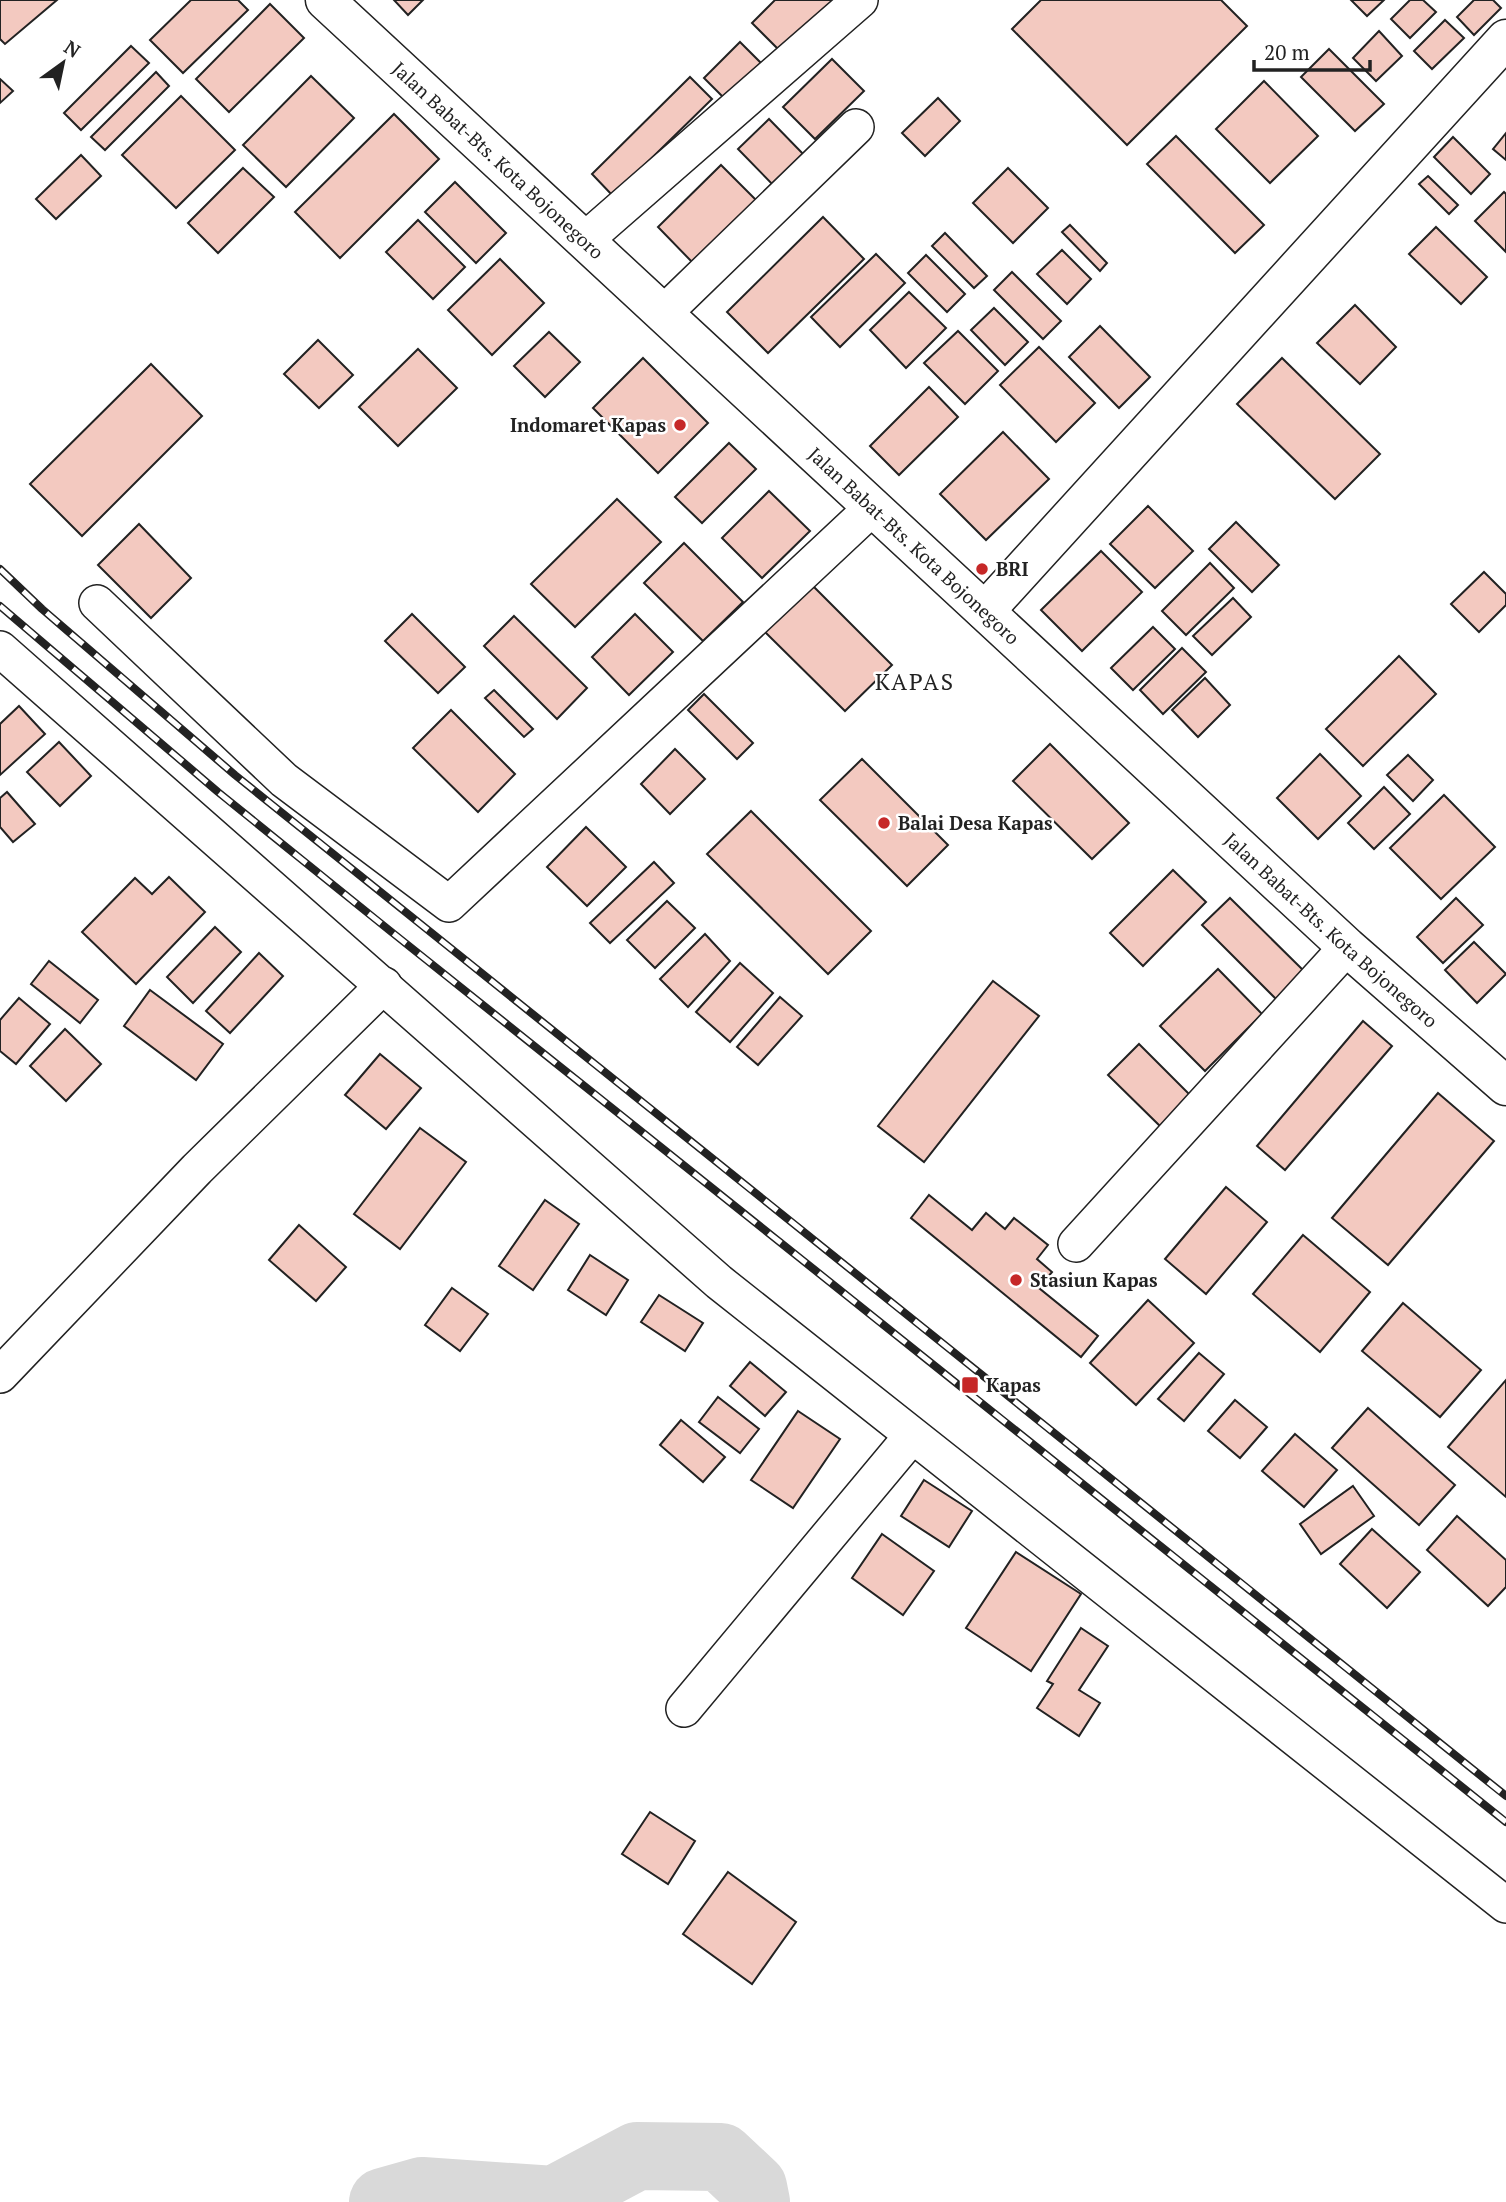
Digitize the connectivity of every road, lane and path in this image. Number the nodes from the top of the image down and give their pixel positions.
1 (326, 0) edge
2 (860, 0) edge
3 (1506, 38) edge
4 (856, 127) dead end
5 (584, 241) junction
6 (664, 313) junction
7 (872, 509) junction
8 (97, 603) dead end
9 (985, 611) junction
10 (0, 649) edge
11 (1348, 947) junction
12 (384, 985) junction
13 (1501, 1072) edge
14 (1076, 1244) dead end
15 (0, 1375) edge
16 (911, 1437) junction
17 (684, 1709) dead end
18 (1506, 1905) edge

1 - 5 main road, Jalan Babat-Bts. Kota Bojonegoro
2 - 5 street
3 - 9 main road
4 - 6 street
5 - 6 main road, Jalan Babat-Bts. Kota Bojonegoro
6 - 7 main road, Jalan Babat-Bts. Kota Bojonegoro
7 - 8 street
7 - 9 main road, Jalan Babat-Bts. Kota Bojonegoro
9 - 11 main road, Jalan Babat-Bts. Kota Bojonegoro
10 - 12 street
11 - 13 main road, Jalan Babat-Bts. Kota Bojonegoro
11 - 14 street
12 - 15 street
12 - 16 street
16 - 17 street
16 - 18 street

